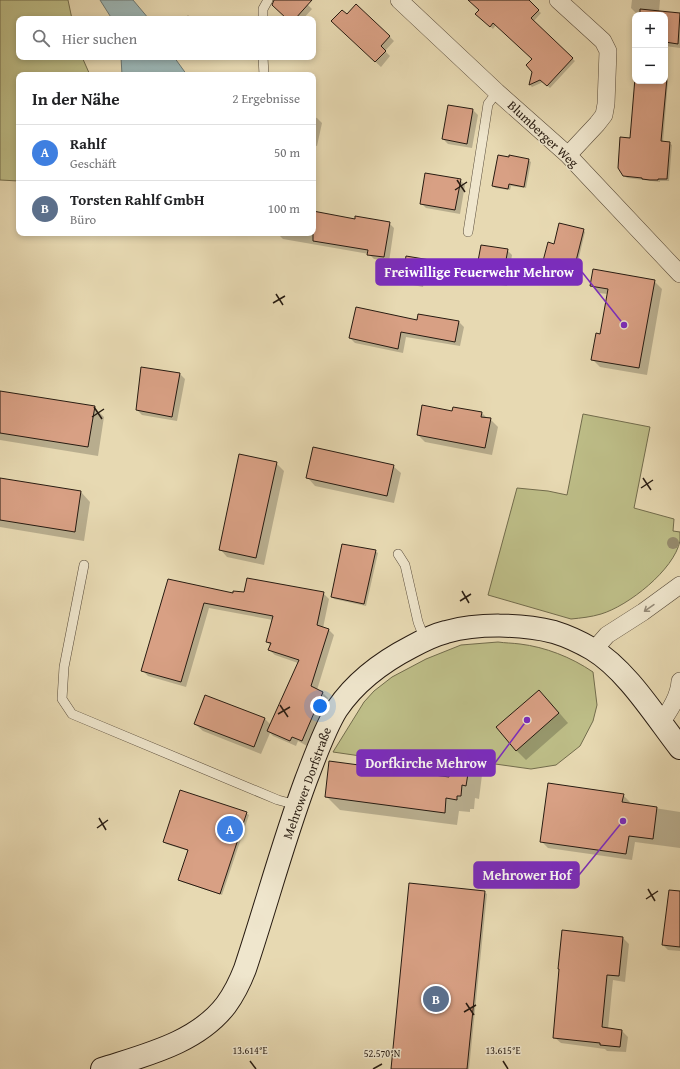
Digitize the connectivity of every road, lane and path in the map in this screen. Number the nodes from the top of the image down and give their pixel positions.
1 (268, 0) edge
2 (399, 0) edge
3 (558, 0) edge
4 (263, 16) edge
5 (264, 60) edge
6 (264, 72) edge
7 (497, 92) junction
8 (568, 155) junction
9 (468, 232) dead end
10 (680, 274) edge
11 (398, 554) dead end
12 (84, 565) dead end
13 (680, 585) edge
14 (425, 640) junction
15 (594, 650) junction
16 (680, 681) edge
17 (661, 723) junction
18 (680, 748) edge
19 (297, 806) junction
20 (102, 1069) edge

1 - 4 lane
2 - 7 street, Blumberger Weg
3 - 8 street
5 - 6 lane
7 - 8 street, Blumberger Weg
7 - 9 lane
8 - 10 street, Blumberger Weg
11 - 14 lane
12 - 19 lane
13 -> 15 street
14 - 15 main road, Mehrower Dorfstraße
14 - 19 main road, Mehrower Dorfstraße
15 - 17 main road, Mehrower Dorfstraße
16 - 17 street
17 - 18 main road, Mehrower Dorfstraße
19 - 20 main road, Mehrower Dorfstraße

